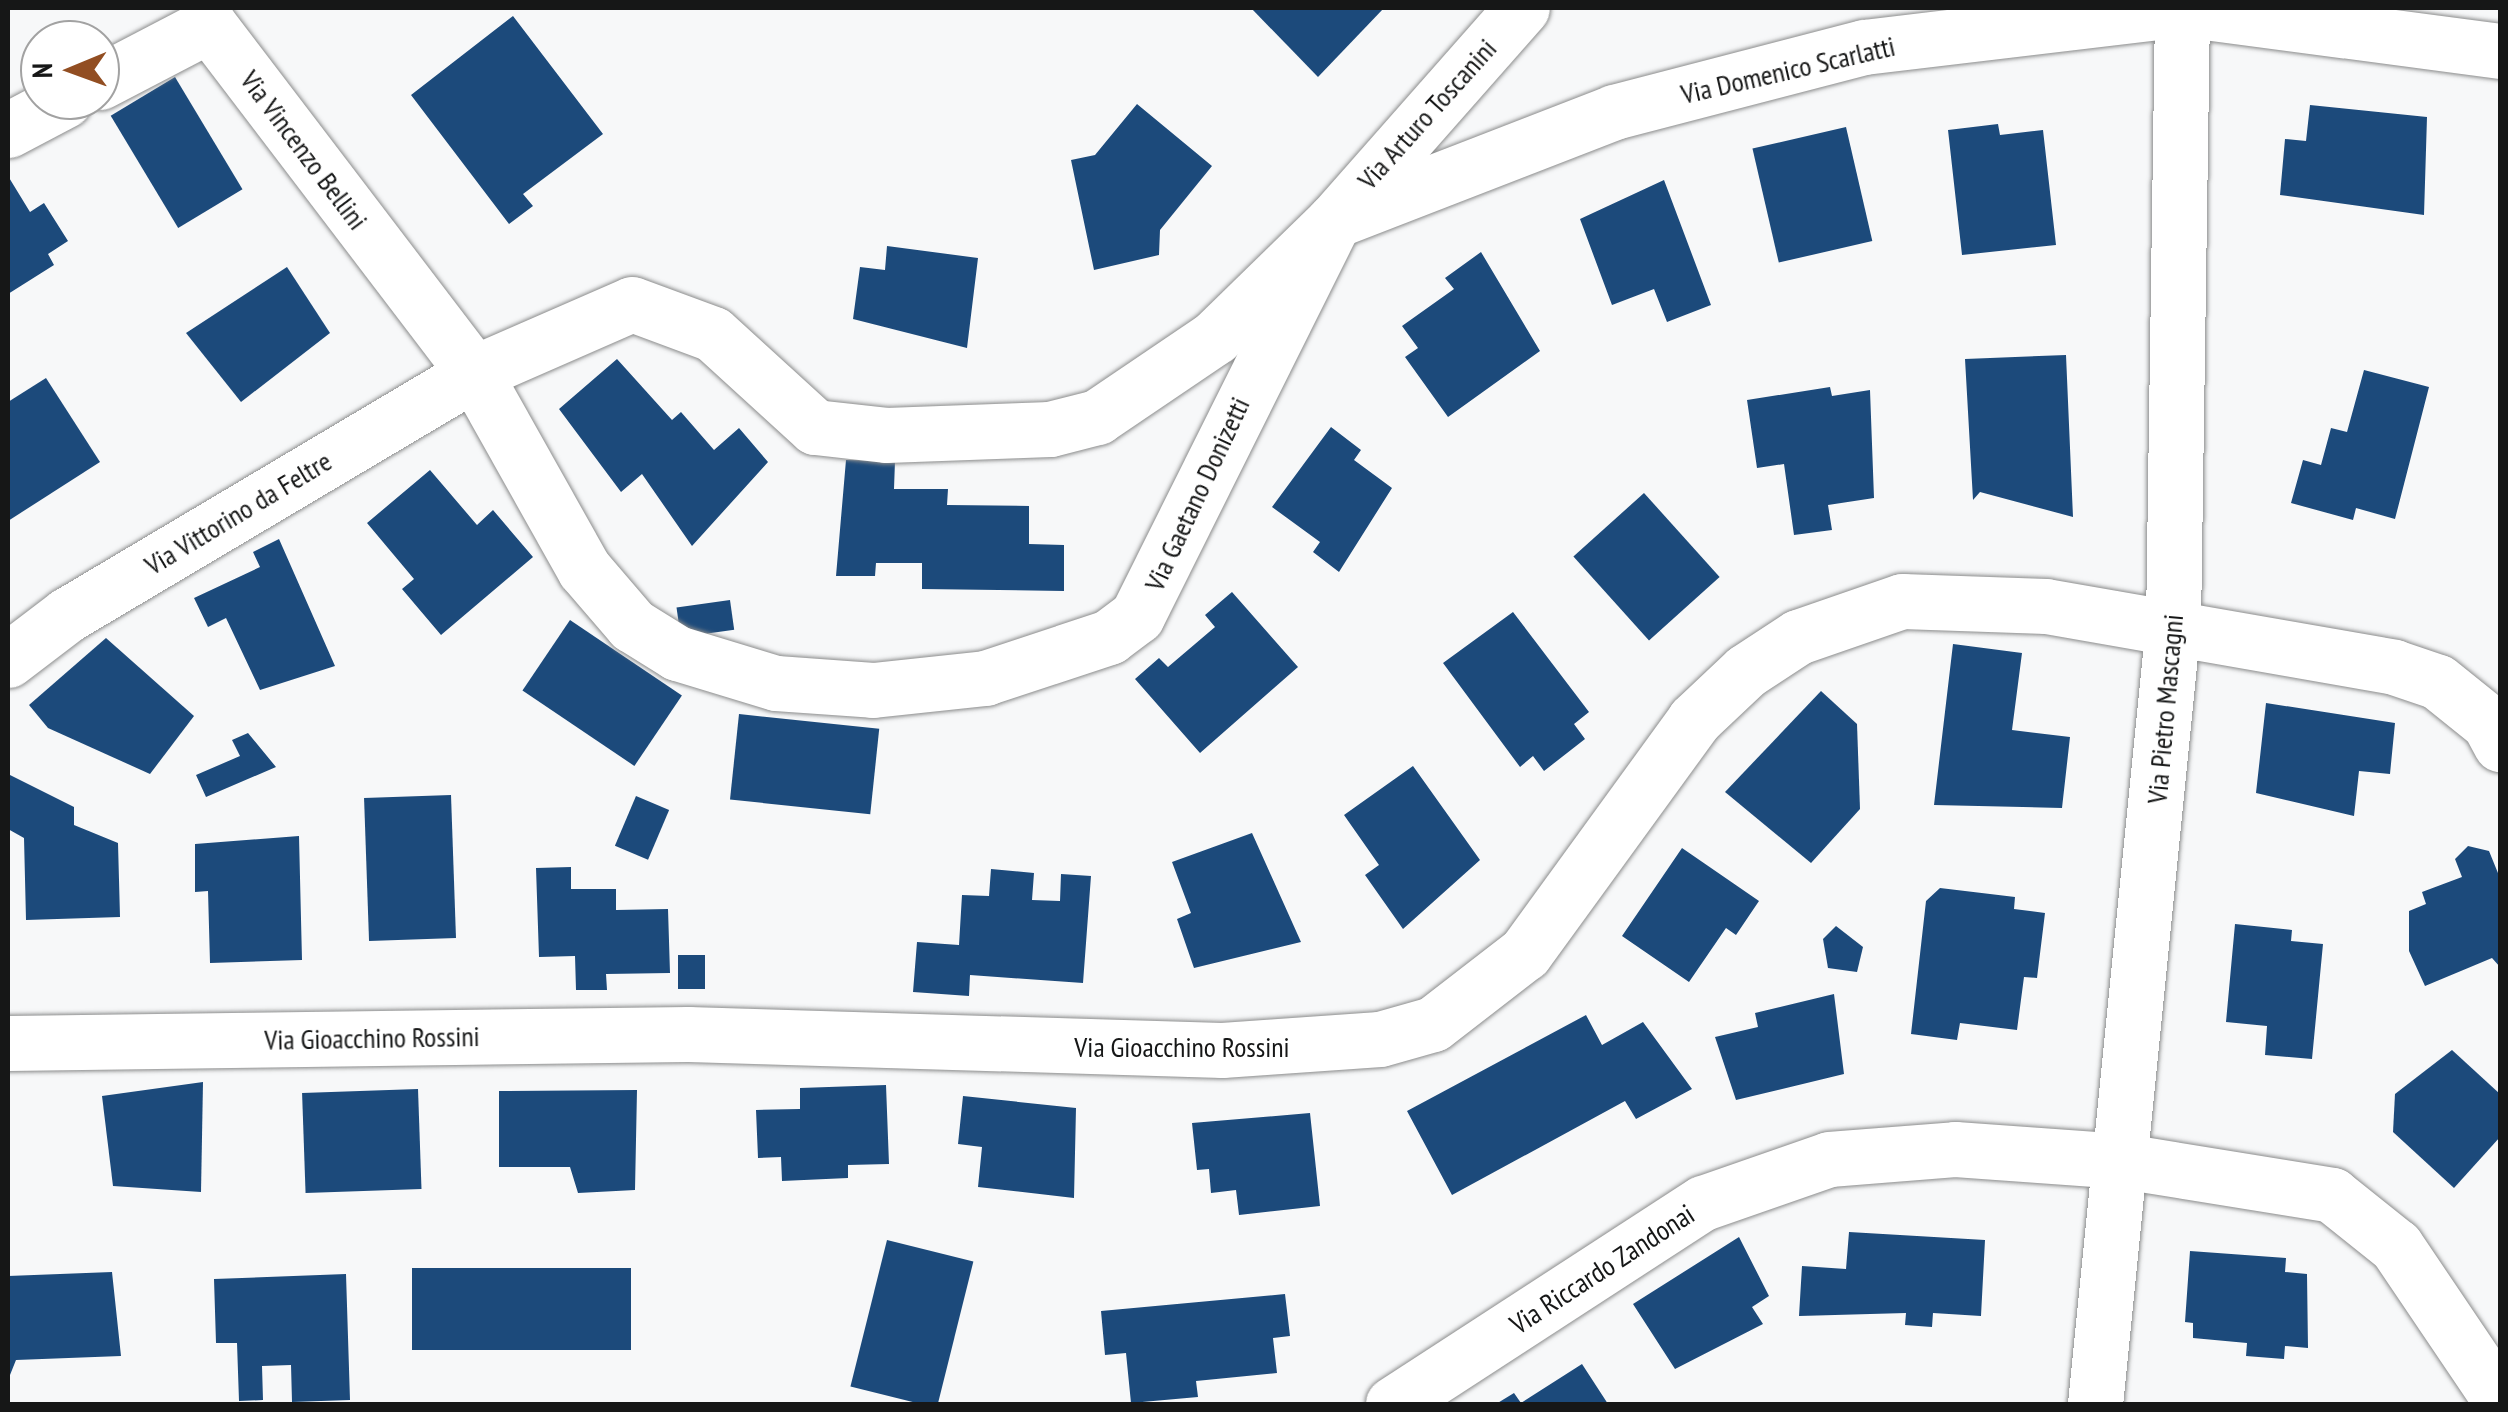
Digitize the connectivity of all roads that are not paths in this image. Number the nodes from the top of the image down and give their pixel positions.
1 (1522, 8) edge
2 (2182, 10) edge
3 (2500, 52) edge
4 (120, 72) edge
5 (1334, 221) junction
6 (474, 373) junction
7 (2173, 624) junction
8 (8, 660) edge
9 (2500, 744) edge
10 (8, 1043) edge
11 (2124, 1161) junction
12 (2500, 1400) edge
13 (1392, 1404) edge
14 (2095, 1404) edge

1 - 5 street, Via Arturo Toscanini
2 - 3 street, Via Domenico Scarlatti
2 - 5 street, Via Domenico Scarlatti
2 - 7 street, Via Pietro Mascagni
4 - 6 street, Via Vincenzo Bellini
5 - 6 street, Via Vittorino da Feltre
5 - 6 street, Via Gaetano Donizetti
6 - 8 street, Via Vittorino da Feltre
7 - 9 street, Via Gioacchino Rossini
7 - 10 street, Via Gioacchino Rossini
7 - 11 street, Via Pietro Mascagni
11 - 12 street, Via Riccardo Zandonai
11 - 13 street, Via Riccardo Zandonai
11 - 14 street, Via Pietro Mascagni

